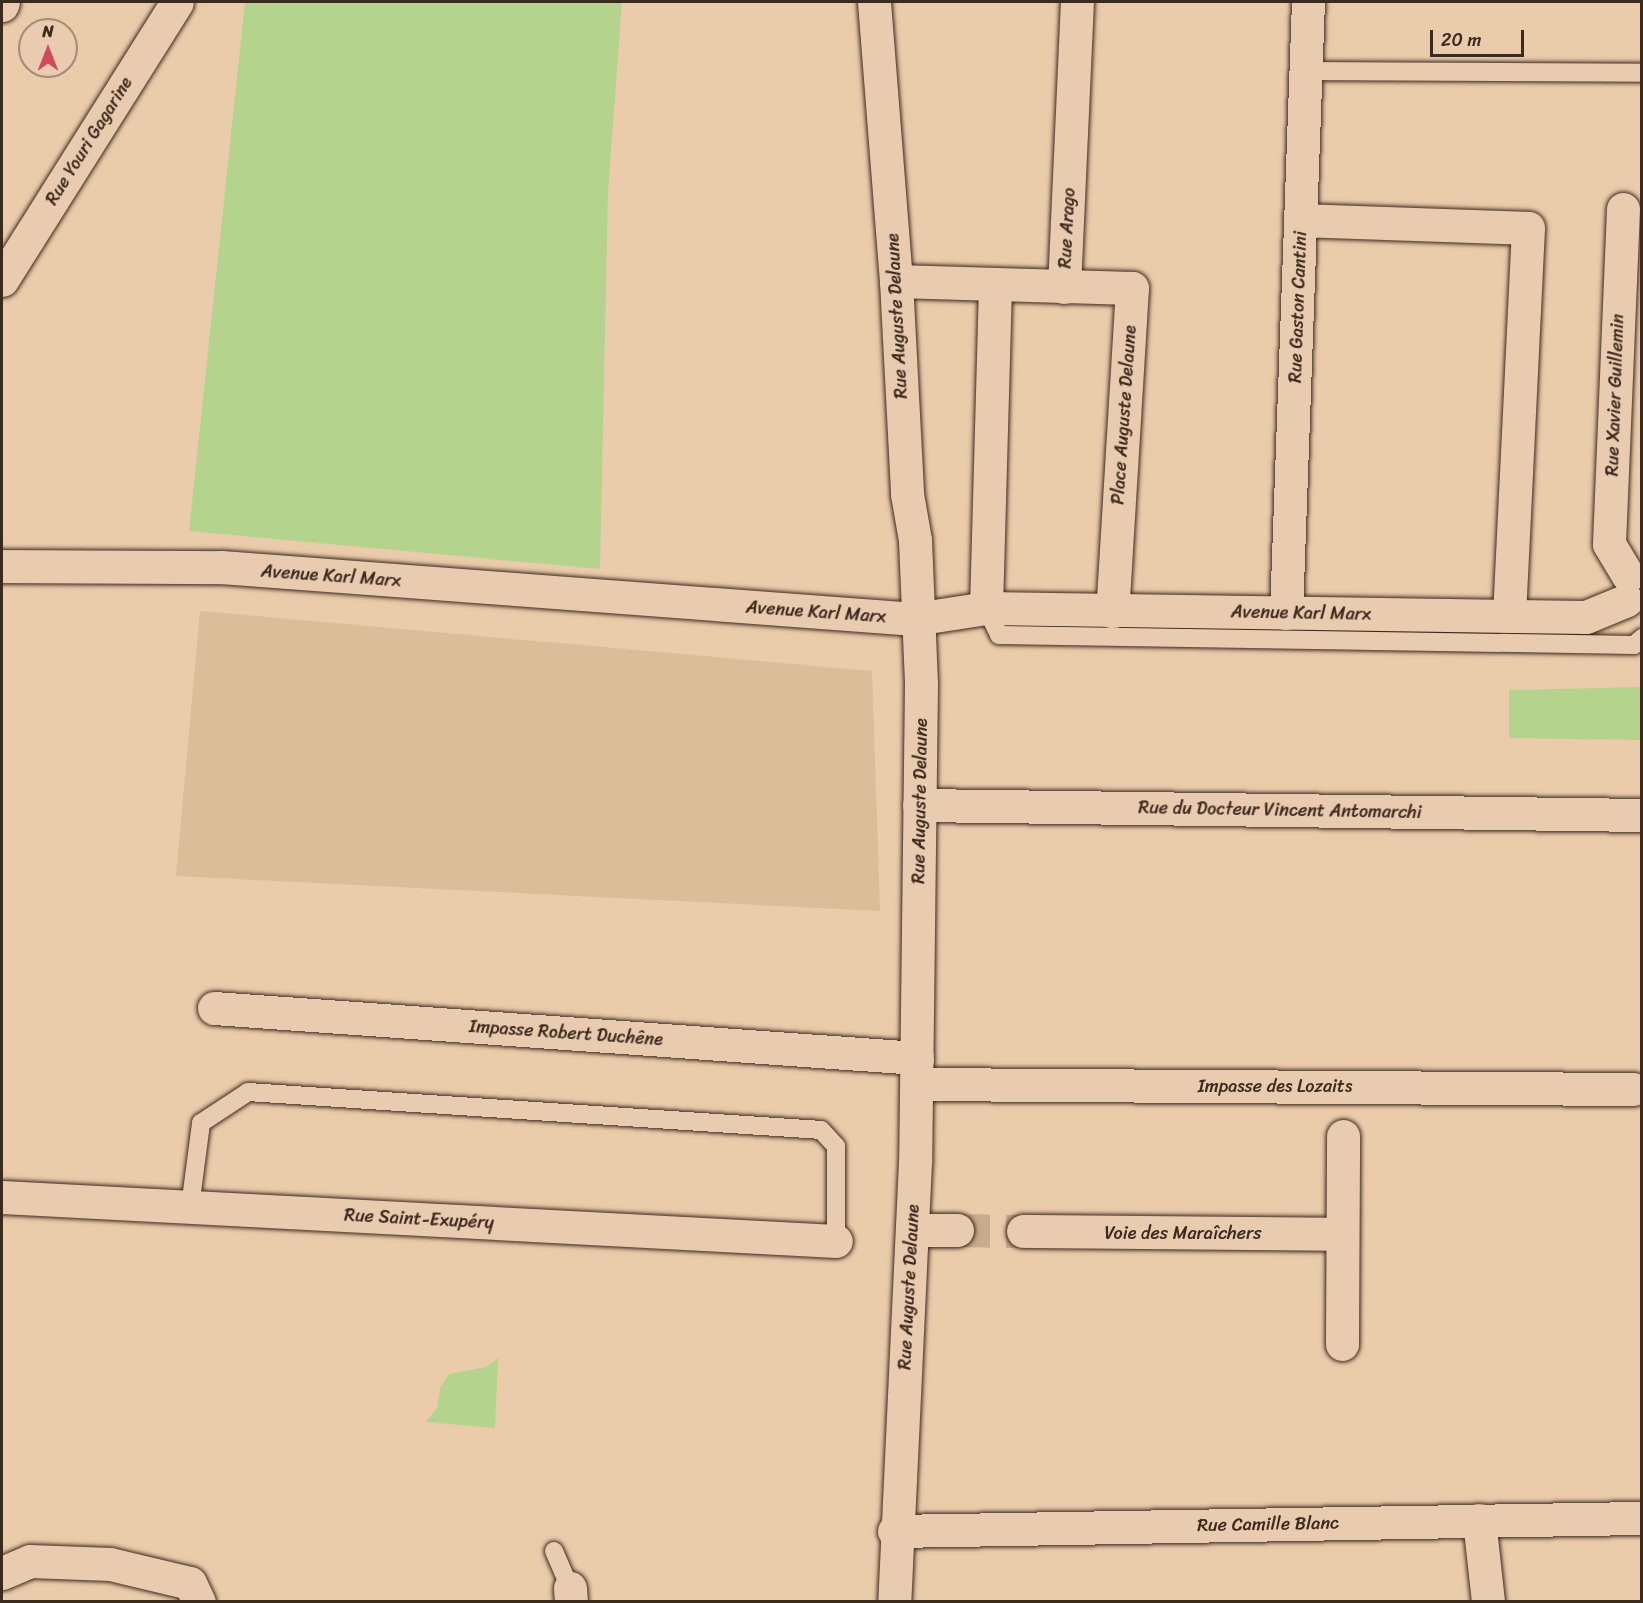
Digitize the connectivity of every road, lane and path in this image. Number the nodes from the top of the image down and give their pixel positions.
1 (177, 2) edge
2 (874, 2) edge
3 (1077, 2) edge
4 (1308, 2) edge
5 (1306, 71) junction
6 (1641, 73) edge
7 (1623, 209) dead end
8 (1301, 220) junction
9 (2, 280) edge
10 (896, 281) junction
11 (995, 285) junction
12 (1064, 287) junction
13 (2, 566) edge
14 (1634, 588) edge
15 (987, 608) junction
16 (1112, 611) junction
17 (1286, 613) junction
18 (1509, 616) junction
19 (915, 619) junction
20 (1641, 638) edge
21 (920, 804) junction
22 (1641, 815) edge
23 (214, 1008) dead end
24 (917, 1071) junction
25 (1633, 1089) dead end
26 (1343, 1136) dead end
27 (2, 1197) edge
28 (189, 1207) junction
29 (913, 1230) junction
30 (957, 1230) tunnel mouth
31 (1023, 1231) tunnel mouth
32 (1342, 1234) junction
33 (836, 1241) joint
34 (1342, 1344) dead end
35 (1641, 1518) edge
36 (1479, 1520) junction
37 (894, 1531) junction
38 (554, 1551) dead end
39 (2, 1573) edge
40 (194, 1592) edge
41 (571, 1595) edge
42 (894, 1602) edge
43 (1488, 1602) edge

1 - 9 street, Rue Youri Gagarine
2 - 10 street, Rue Auguste Delaune
3 - 12 street, Rue Arago
4 - 5 street, Rue Gaston Cantini
5 - 6 lane
5 - 8 street, Rue Gaston Cantini
7 - 14 street, Rue Xavier Guillemin
8 - 17 street, Rue Gaston Cantini
8 - 18 street
10 - 11 street, Rue Arago
10 - 19 street, Rue Auguste Delaune
11 - 12 street, Rue Arago
11 - 15 street
12 - 16 street, Place Auguste Delaune
13 - 19 street, Avenue Karl Marx
14 - 18 street, Avenue Karl Marx
15 - 16 street, Avenue Karl Marx
15 - 19 street, Avenue Karl Marx
15 - 20 lane
16 - 17 street, Avenue Karl Marx
17 - 18 street, Avenue Karl Marx
19 - 21 street, Rue Auguste Delaune
21 - 22 street, Rue du Docteur Vincent Antomarchi
21 - 24 street, Rue Auguste Delaune
23 - 24 street, Impasse Robert Duchêne
24 - 25 street, Impasse des Lozaits
24 - 29 street, Rue Auguste Delaune
26 - 32 street
27 - 28 street, Rue Saint-Exupéry
28 - 33 street, Rue Saint-Exupéry
28 - 33 lane
29 - 30 street
29 - 37 street, Rue Auguste Delaune
31 - 32 street, Voie des Maraîchers
32 - 34 street
35 - 36 street, Rue Camille Blanc
36 - 37 street, Rue Camille Blanc
36 - 43 street
37 - 42 street, Rue Auguste Delaune
38 - 41 lane
39 - 40 street

